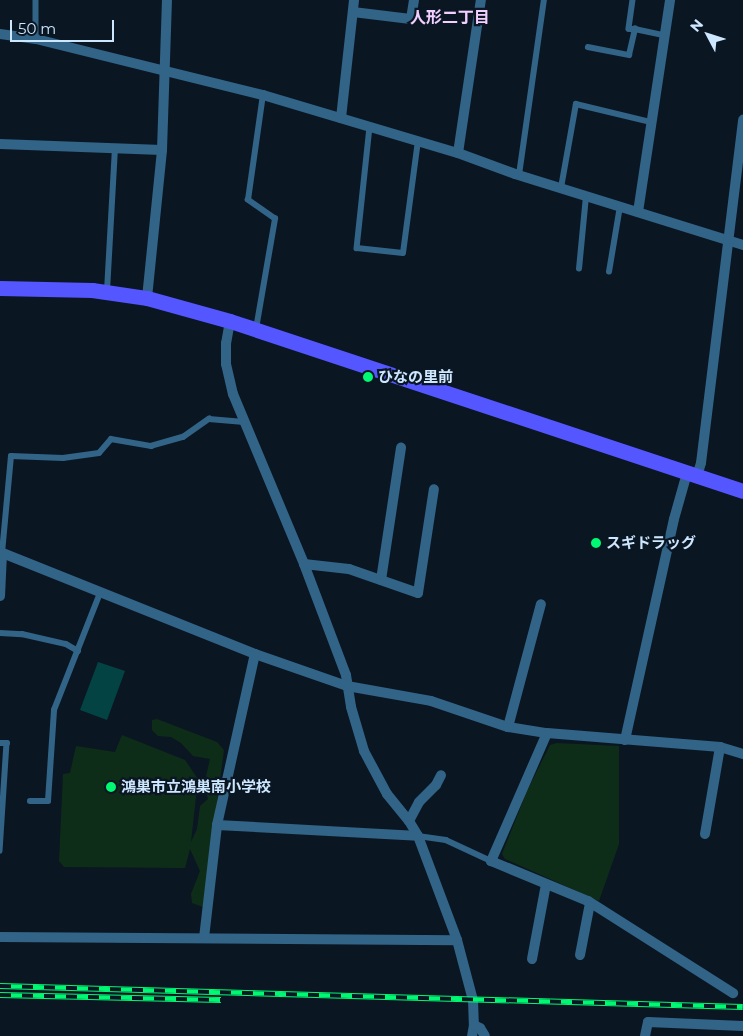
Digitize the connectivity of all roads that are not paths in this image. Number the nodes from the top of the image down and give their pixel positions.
1 (36, 0) edge
2 (168, 0) edge
3 (354, 0) edge
4 (414, 0) edge
5 (481, 0) edge
6 (544, 0) edge
7 (633, 0) edge
8 (670, 0) edge
9 (353, 12) junction
10 (635, 30) junction
11 (0, 34) edge
12 (664, 35) junction
13 (36, 39) junction
14 (588, 47) dead end
15 (165, 69) junction
16 (263, 95) junction
17 (341, 118) junction
18 (743, 120) edge
19 (651, 122) junction
20 (370, 127) junction
21 (418, 141) junction
22 (0, 144) edge
23 (114, 148) junction
24 (162, 150) junction
25 (458, 153) junction
26 (519, 175) junction
27 (561, 188) junction
28 (586, 196) junction
29 (620, 206) junction
30 (638, 212) junction
31 (728, 240) junction
32 (743, 245) edge
33 (579, 269) dead end
34 (608, 272) dead end
35 (0, 288) edge
36 (107, 292) junction
37 (147, 298) junction
38 (230, 320) junction
39 (256, 329) junction
40 (244, 422) junction
41 (401, 447) dead end
42 (692, 475) junction
43 (434, 489) dead end
44 (743, 491) edge
45 (1, 552) edge
46 (304, 564) junction
47 (380, 580) junction
48 (100, 593) junction
49 (0, 596) edge
50 (541, 604) dead end
51 (0, 633) edge
52 (78, 651) junction
53 (256, 654) junction
54 (347, 686) junction
55 (508, 726) junction
56 (547, 733) junction
57 (625, 740) junction
58 (0, 743) edge
59 (720, 747) junction
60 (743, 754) edge
61 (441, 775) dead end
62 (30, 801) dead end
63 (409, 821) junction
64 (216, 825) junction
65 (705, 834) dead end
66 (418, 836) junction
67 (0, 851) edge
68 (491, 861) junction
69 (546, 884) junction
70 (590, 903) junction
71 (0, 937) edge
72 (204, 938) junction
73 (457, 940) junction
74 (580, 955) dead end
75 (532, 959) dead end
76 (733, 993) dead end
77 (714, 1024) junction
78 (474, 1025) junction
79 (743, 1026) edge
80 (472, 1036) edge
81 (485, 1036) edge
82 (645, 1036) edge
83 (712, 1036) edge

1 - 13 lane
2 - 15 street
3 - 9 street
4 - 9 street
5 - 25 street
6 - 26 lane
7 - 10 lane
8 - 12 street
9 - 17 street
10 - 12 lane
10 - 14 lane
11 - 13 street
12 - 19 street
13 - 15 street
15 - 16 street
15 - 24 street
16 - 17 street
16 - 39 lane
17 - 20 street
18 - 31 street
19 - 27 lane
19 - 30 street
20 - 21 street
20 - 21 lane
21 - 25 street
22 - 23 street
23 - 24 street
23 - 36 lane
24 - 37 street
25 - 26 street
26 - 27 street
27 - 28 street
28 - 29 street
28 - 33 lane
29 - 30 street
29 - 34 lane
30 - 31 street
31 - 32 street
31 - 42 street
35 - 36 main road
36 - 37 main road
37 - 38 main road
38 - 39 main road
38 - 40 street
39 - 42 main road
40 - 45 lane
40 - 46 street
41 - 47 street
42 - 44 main road
42 - 57 street
43 - 47 street
45 - 48 street
45 - 49 street
46 - 47 street
46 - 54 street
48 - 52 lane
48 - 53 street
50 - 55 street
51 - 52 lane
52 - 62 lane
53 - 54 street
53 - 64 street
54 - 55 street
54 - 63 street
55 - 56 street
56 - 57 street
56 - 68 street
57 - 59 street
58 - 67 lane
59 - 60 street
59 - 65 street
61 - 63 street
63 - 66 street
64 - 66 street
64 - 72 street
66 - 68 lane
66 - 73 street
68 - 69 street
69 - 70 street
69 - 75 street
70 - 74 street
70 - 76 street
71 - 72 street
72 - 73 street
73 - 78 street
77 - 79 street
77 - 82 street
77 - 83 street
78 - 80 street
78 - 81 street

